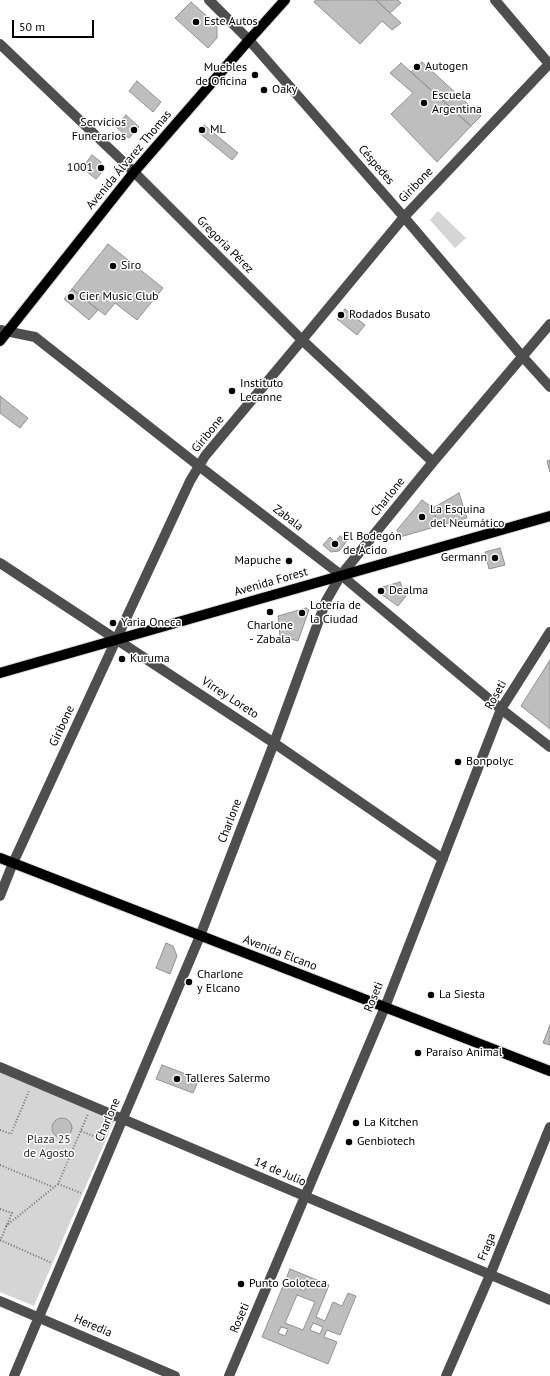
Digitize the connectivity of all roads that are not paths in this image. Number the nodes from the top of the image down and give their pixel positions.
1 (209, 0) edge
2 (285, 0) edge
3 (494, 0) edge
4 (248, 40) junction
5 (0, 44) edge
6 (550, 64) edge
7 (134, 172) junction
8 (404, 216) junction
9 (550, 324) edge
10 (4, 331) edge
11 (302, 340) junction
12 (0, 342) edge
13 (522, 356) junction
14 (550, 387) edge
15 (433, 462) junction
16 (199, 466) junction
17 (550, 516) edge
18 (0, 563) edge
19 (341, 575) junction
20 (550, 632) edge
21 (116, 640) junction
22 (0, 673) edge
23 (501, 709) junction
24 (274, 743) junction
25 (550, 747) edge
26 (0, 858) edge
27 (443, 859) junction
28 (13, 863) junction
29 (0, 896) edge
30 (200, 936) junction
31 (385, 1007) junction
32 (0, 1067) edge
33 (550, 1071) edge
34 (123, 1119) junction
35 (550, 1127) edge
36 (305, 1197) junction
37 (490, 1275) junction
38 (550, 1300) edge
39 (0, 1301) edge
40 (39, 1317) junction
41 (14, 1376) edge
42 (176, 1376) edge
43 (229, 1376) edge
44 (446, 1376) edge

1 - 4 street, Céspedes
2 - 4 main road, Avenida Álvarez Thomas
3 - 6 street
4 - 7 main road, Avenida Álvarez Thomas
4 - 8 street, Céspedes
5 - 7 street, Gregoria Pérez
6 - 8 street, Giribone
7 - 10 main road, Avenida Álvarez Thomas
7 - 11 street, Gregoria Pérez
8 - 11 street, Giribone
8 - 13 street, Céspedes
9 - 13 street, Charlone
10 - 12 main road, Avenida Álvarez Thomas
10 - 16 street, Zabala
11 - 15 street, Gregoria Pérez
11 - 16 street, Giribone
13 - 14 street, Céspedes
13 - 15 street, Charlone
15 - 19 street, Charlone
16 - 19 street, Zabala
16 - 21 street, Giribone
17 - 19 main road, Avenida Forest
18 - 21 street, Virrey Loreto
19 - 21 main road, Avenida Forest
19 - 23 street, Zabala
19 - 24 street, Charlone
20 - 23 street, Roseti
21 - 22 main road, Avenida Forest
21 - 24 street, Virrey Loreto
21 - 28 street, Giribone
23 - 25 street, Zabala
23 - 27 street, Roseti
24 - 27 street, Virrey Loreto
24 - 30 street, Charlone
26 - 28 main road, Avenida Elcano
27 - 31 street, Roseti
28 - 29 street, Giribone
28 - 30 main road, Avenida Elcano
30 - 31 main road, Avenida Elcano
30 - 34 street, Charlone
31 - 33 main road, Avenida Elcano
31 - 36 street, Roseti
32 - 34 street, 14 de Julio
34 - 36 street, 14 de Julio
34 - 40 street, Charlone
35 - 37 street, Fraga
36 - 37 street, 14 de Julio
36 - 43 street, Roseti
37 - 38 street, 14 de Julio
37 - 44 street, Fraga
39 - 40 street, Heredia
40 - 41 street, Charlone
40 - 42 street, Heredia

